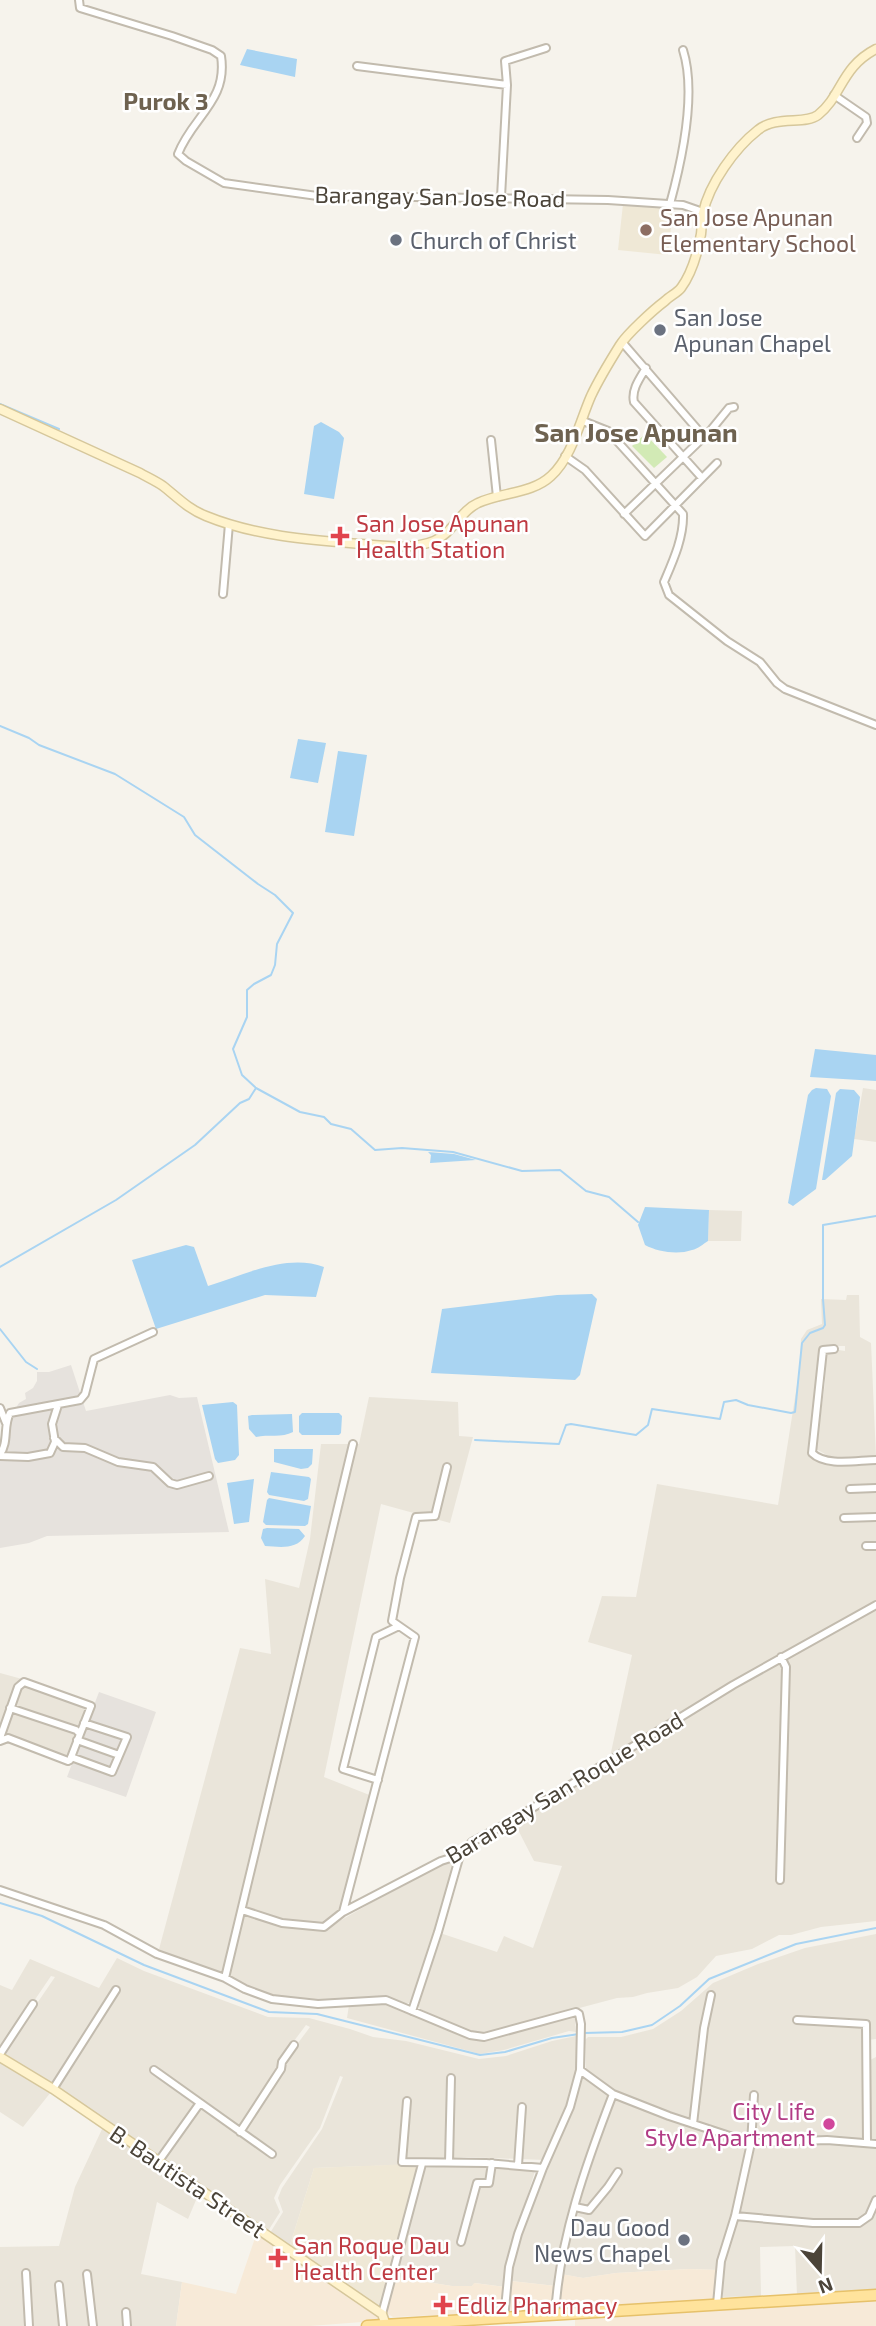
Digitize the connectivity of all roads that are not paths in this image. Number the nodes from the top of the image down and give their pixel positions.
1 (78, 2) edge
2 (546, 48) dead end
3 (683, 50) dead end
4 (876, 50) edge
5 (358, 66) dead end
6 (508, 85) junction
7 (834, 95) junction
8 (857, 138) dead end
9 (501, 197) junction
10 (670, 204) junction
11 (703, 212) junction
12 (622, 342) junction
13 (646, 368) junction
14 (734, 407) dead end
15 (0, 410) edge
16 (583, 421) junction
17 (704, 437) junction
18 (491, 440) dead end
19 (565, 456) junction
20 (683, 456) junction
21 (717, 463) dead end
22 (702, 478) junction
23 (654, 483) junction
24 (497, 497) junction
25 (674, 505) junction
26 (624, 514) junction
27 (229, 524) junction
28 (223, 594) dead end
29 (876, 725) edge
30 (153, 1332) dead end
31 (834, 1349) dead end
32 (58, 1405) junction
33 (0, 1408) edge
34 (7, 1425) junction
35 (54, 1438) junction
36 (354, 1444) dead end
37 (0, 1455) edge
38 (876, 1460) edge
39 (447, 1467) dead end
40 (209, 1476) dead end
41 (876, 1488) edge
42 (850, 1489) dead end
43 (876, 1517) edge
44 (844, 1518) dead end
45 (866, 1546) dead end
46 (876, 1546) edge
47 (876, 1605) edge
48 (399, 1626) junction
49 (781, 1657) junction
50 (10, 1708) junction
51 (84, 1723) junction
52 (79, 1737) junction
53 (0, 1740) edge
54 (119, 1755) junction
55 (71, 1757) junction
56 (378, 1780) junction
57 (460, 1854) junction
58 (780, 1880) dead end
59 (0, 1890) edge
60 (242, 1910) junction
61 (343, 1912) junction
62 (225, 1978) junction
63 (116, 1990) dead end
64 (711, 1995) dead end
65 (33, 2004) dead end
66 (412, 2011) junction
67 (797, 2020) dead end
68 (294, 2045) dead end
69 (868, 2054) junction
70 (876, 2054) edge
71 (0, 2056) edge
72 (154, 2070) dead end
73 (580, 2070) junction
74 (451, 2078) dead end
75 (54, 2089) junction
76 (613, 2094) junction
77 (754, 2095) dead end
78 (407, 2101) dead end
79 (200, 2103) junction
80 (522, 2107) dead end
81 (693, 2124) junction
82 (240, 2132) junction
83 (867, 2142) junction
84 (751, 2143) junction
85 (876, 2144) edge
86 (272, 2154) dead end
87 (158, 2162) junction
88 (449, 2162) junction
89 (492, 2163) junction
90 (422, 2164) junction
91 (517, 2165) junction
92 (542, 2168) junction
93 (618, 2172) dead end
94 (876, 2200) edge
95 (575, 2207) junction
96 (735, 2216) junction
97 (461, 2242) dead end
98 (26, 2273) dead end
99 (88, 2274) dead end
100 (59, 2285) dead end
101 (876, 2295) edge
102 (718, 2304) junction
103 (126, 2312) dead end
104 (382, 2314) junction
105 (504, 2319) junction
106 (551, 2319) edge
107 (386, 2325) edge
108 (29, 2326) edge
109 (63, 2326) edge
110 (93, 2326) edge
111 (127, 2326) edge
112 (367, 2326) edge

1 - 9 street, Barangay San Jose Road
2 - 6 street
3 - 10 street
4 - 7 street
5 - 6 street
6 - 9 street
7 - 8 street
7 - 11 street
9 - 10 street, Barangay San Jose Road
10 - 11 street, Barangay San Jose Road
11 - 12 street
12 - 13 street
12 - 16 street
13 - 17 street
13 - 20 street
14 - 17 street
15 - 27 street
16 - 19 street
16 - 23 street
17 - 20 street
18 - 24 street
19 - 24 street
19 - 26 street
20 - 22 street
20 - 23 street
21 - 22 street
22 - 25 street
23 - 25 street
23 - 26 street
24 - 27 street
25 - 26 street
25 - 29 street
27 - 28 street
30 - 32 street
31 - 38 street
32 - 34 street
32 - 35 street
33 - 34 street
34 - 37 street
35 - 37 street
35 - 40 street
36 - 60 street
39 - 48 street
41 - 42 street
43 - 44 street
45 - 46 street
47 - 49 street, Barangay San Roque Road
48 - 56 street
48 - 56 street
49 - 57 street, Barangay San Roque Road
49 - 58 street
50 - 51 street
50 - 52 street
50 - 53 street
51 - 52 street
51 - 54 street
52 - 54 street
52 - 55 street
53 - 55 street
54 - 55 street
56 - 61 street
57 - 61 street, Barangay San Roque Road
57 - 66 street
59 - 62 street
60 - 61 street, Barangay San Roque Road
60 - 62 street
62 - 66 street
63 - 75 street
64 - 81 street
65 - 71 street
66 - 73 street
67 - 69 street
68 - 82 street
69 - 70 street
69 - 83 street
71 - 75 street, B. Bautista Street
72 - 79 street
73 - 76 street
73 - 92 street
74 - 88 street
75 - 87 street, B. Bautista Street
76 - 81 street
76 - 95 street
77 - 84 street
78 - 90 street
79 - 82 street
79 - 87 street
80 - 91 street
81 - 84 street
82 - 86 street
83 - 84 street
83 - 85 street
84 - 96 street
87 - 104 street, B. Bautista Street
88 - 89 street
88 - 90 street
89 - 91 street
89 - 97 street
90 - 104 street
91 - 92 street
92 - 105 street
93 - 95 street
94 - 96 street
95 - 106 street
96 - 102 street
98 - 108 street
99 - 110 street
100 - 109 street
101 - 102 main road
102 - 106 main road
103 - 111 street
104 - 107 street
105 - 106 main road
105 - 107 main road
107 - 112 main road

